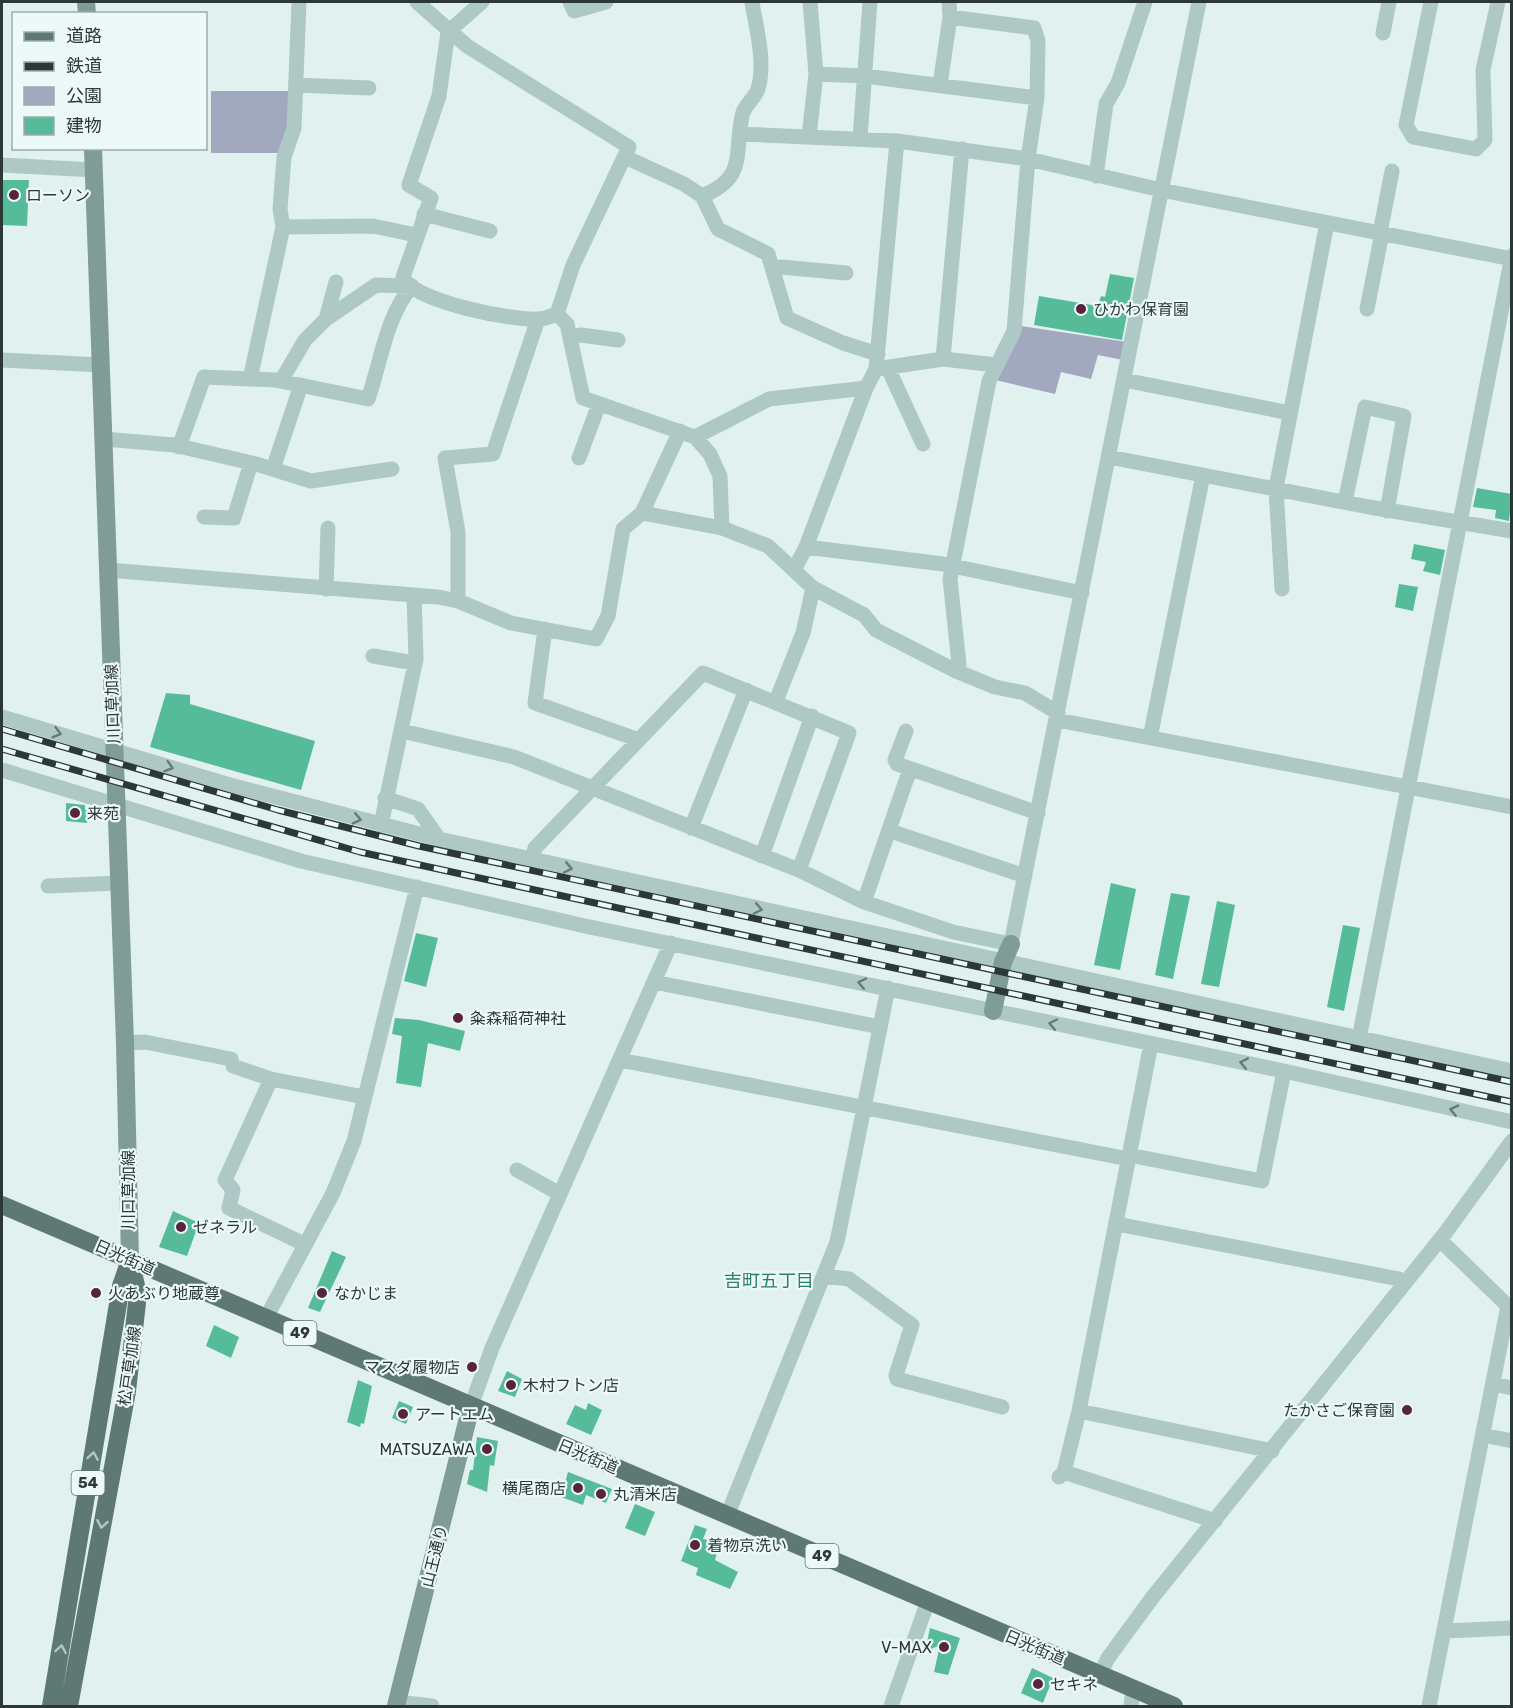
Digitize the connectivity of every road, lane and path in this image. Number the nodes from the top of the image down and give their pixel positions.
1 (299, 2) edge
2 (417, 2) edge
3 (482, 2) edge
4 (570, 2) edge
5 (606, 2) edge
6 (752, 2) edge
7 (810, 2) edge
8 (870, 2) edge
9 (1145, 2) edge
10 (1199, 2) edge
11 (1389, 2) edge
12 (1431, 2) edge
13 (1498, 2) edge
14 (950, 9) edge
15 (448, 32) junction
16 (1383, 33) dead end
17 (816, 74) junction
18 (865, 76) junction
19 (297, 85) junction
20 (940, 85) junction
21 (369, 88) dead end
22 (1037, 98) junction
23 (740, 134) junction
24 (809, 136) junction
25 (860, 138) junction
26 (897, 141) junction
27 (962, 149) junction
28 (93, 150) edge
29 (625, 157) junction
30 (1028, 159) junction
31 (2, 165) edge
32 (94, 170) junction
33 (1392, 171) dead end
34 (1096, 176) junction
35 (1161, 190) junction
36 (702, 196) junction
37 (424, 214) junction
38 (1327, 223) junction
39 (283, 227) junction
40 (490, 231) dead end
41 (1381, 233) junction
42 (416, 235) junction
43 (1511, 258) edge
44 (773, 271) junction
45 (846, 273) dead end
46 (336, 282) dead end
47 (412, 286) junction
48 (1367, 309) dead end
49 (557, 315) junction
50 (326, 319) junction
51 (538, 319) junction
52 (570, 337) junction
53 (618, 340) dead end
54 (2, 360) edge
55 (943, 360) junction
56 (881, 363) junction
57 (100, 365) junction
58 (996, 365) junction
59 (250, 379) junction
60 (1124, 380) junction
61 (281, 381) junction
62 (301, 385) junction
63 (866, 388) junction
64 (599, 404) junction
65 (1290, 413) junction
66 (680, 431) junction
67 (695, 437) junction
68 (104, 439) junction
69 (923, 444) dead end
70 (179, 447) junction
71 (1109, 457) junction
72 (579, 458) dead end
73 (251, 463) junction
74 (273, 469) junction
75 (392, 469) dead end
76 (1203, 475) junction
77 (1276, 488) junction
78 (1345, 502) junction
79 (1388, 511) junction
80 (642, 513) junction
81 (204, 517) dead end
82 (1460, 524) junction
83 (328, 528) dead end
84 (722, 528) junction
85 (1512, 531) edge
86 (806, 547) junction
87 (953, 566) junction
88 (108, 570) junction
89 (794, 570) junction
90 (813, 588) junction
91 (326, 589) junction
92 (1282, 589) dead end
93 (1082, 593) junction
94 (414, 595) junction
95 (458, 601) junction
96 (545, 629) junction
97 (373, 656) dead end
98 (415, 663) junction
99 (956, 671) junction
100 (746, 690) junction
101 (776, 701) junction
102 (812, 716) junction
103 (2, 717) edge
104 (1058, 717) junction
105 (402, 731) junction
106 (906, 731) dead end
107 (1150, 738) junction
108 (639, 740) junction
109 (113, 750) junction
110 (910, 769) junction
111 (2, 770) edge
112 (592, 787) junction
113 (1407, 788) junction
114 (385, 798) junction
115 (116, 804) junction
116 (1512, 807) edge
117 (1038, 813) junction
118 (381, 825) junction
119 (691, 828) junction
120 (890, 831) junction
121 (439, 839) junction
122 (762, 856) junction
123 (532, 860) junction
124 (799, 870) junction
125 (1025, 876) junction
126 (118, 883) junction
127 (48, 886) dead end
128 (417, 887) junction
129 (864, 902) junction
130 (671, 943) junction
131 (1011, 944) junction
132 (1003, 962) junction
133 (654, 982) junction
134 (888, 988) junction
135 (993, 1011) junction
136 (880, 1027) junction
137 (1359, 1039) junction
138 (125, 1043) junction
139 (1151, 1044) junction
140 (620, 1060) junction
141 (1284, 1071) junction
142 (1512, 1071) edge
143 (271, 1079) junction
144 (364, 1097) junction
145 (863, 1109) junction
146 (1512, 1122) edge
147 (1512, 1141) edge
148 (1129, 1157) junction
149 (517, 1170) dead end
150 (560, 1194) junction
151 (2, 1205) edge
152 (1117, 1224) junction
153 (1440, 1240) junction
154 (304, 1244) junction
155 (130, 1260) junction
156 (825, 1276) junction
157 (1405, 1283) junction
158 (266, 1318) junction
159 (1493, 1384) junction
160 (1512, 1388) edge
161 (471, 1406) junction
162 (1002, 1407) dead end
163 (1079, 1411) junction
164 (1484, 1435) junction
165 (1512, 1441) edge
166 (1272, 1451) junction
167 (727, 1516) junction
168 (1215, 1521) junction
169 (928, 1601) junction
170 (1512, 1628) edge
171 (1445, 1631) junction
172 (1100, 1674) junction
173 (1132, 1698) edge
174 (396, 1704) edge
175 (51, 1707) edge
176 (69, 1707) edge
177 (432, 1707) edge
178 (891, 1707) edge
179 (1174, 1707) edge
180 (1429, 1707) edge

1 - 19 street
2 - 15 street
3 - 15 street
4 - 5 street
6 - 23 street
7 - 17 street
8 - 18 street
9 - 34 street
10 - 35 street
11 - 16 street
12 - 13 street
14 - 20 street
14 - 22 street
15 - 29 street
15 - 37 street
17 - 18 street
17 - 24 street
18 - 20 street
18 - 25 street
19 - 21 street
19 - 39 street
20 - 22 street
22 - 30 street
23 - 24 street
23 - 36 street
24 - 25 street
25 - 26 street
26 - 27 street
26 - 56 street
27 - 30 street
27 - 55 street
28 - 32 main road, 川口草加線
29 - 36 street
29 - 49 street
30 - 34 street
30 - 58 street
31 - 32 street
32 - 57 main road, 川口草加線
33 - 41 street
34 - 35 street
35 - 38 street
35 - 60 street
36 - 44 street
37 - 40 street
37 - 42 street
38 - 41 street
38 - 65 street
39 - 42 street
39 - 59 street
41 - 43 street
41 - 48 street
42 - 47 street
43 - 82 street
44 - 45 street
44 - 56 street
46 - 50 street
47 - 50 street
47 - 51 street
47 - 62 street
49 - 51 street
49 - 52 street
50 - 61 street
51 - 95 street
52 - 53 street
52 - 64 street
54 - 57 street
55 - 56 street
55 - 58 street
56 - 63 street
56 - 69 street
57 - 68 main road, 川口草加線
58 - 87 street
59 - 61 street
59 - 70 street
60 - 65 street
60 - 71 street
61 - 62 street
62 - 74 street
63 - 67 street
63 - 86 street
64 - 66 street
64 - 72 street
65 - 77 street
66 - 67 street
66 - 80 street
67 - 84 street
68 - 70 street
68 - 88 main road, 川口草加線
70 - 73 street
71 - 76 street
71 - 93 street
73 - 74 street
73 - 81 street
74 - 75 street
76 - 77 street
76 - 107 street
77 - 78 street
77 - 92 street
78 - 79 street
78 - 79 street
79 - 82 street
80 - 84 street
80 - 96 street
82 - 85 street
82 - 113 street
83 - 91 street
84 - 89 street
86 - 87 street
86 - 89 street
87 - 93 street
87 - 99 street
88 - 91 street
88 - 109 main road, 川口草加線
89 - 90 street
90 - 99 street
90 - 101 street
91 - 94 street
93 - 104 street
94 - 95 street
94 - 98 street
95 - 96 street
96 - 108 street
97 - 98 street
98 - 105 street
99 - 104 street
100 - 101 street
100 - 108 street
100 - 119 street
101 - 102 street
102 - 122 street
102 - 124 street
103 -> 109 street
104 - 107 street
104 - 117 street
105 - 112 street
105 - 114 street
106 - 110 street
107 - 113 street
108 - 112 street
109 - 115 main road, 川口草加線
109 -> 118 street
110 - 117 street
110 - 120 street
111 - 115 street
112 - 119 street
112 - 123 street
113 - 116 street
113 - 137 street
114 - 118 street
114 - 121 street
115 - 126 main road, 川口草加線
115 - 128 street
117 - 125 street
118 - 121 street
119 - 122 street
120 - 125 street
120 - 129 street
121 - 123 street
122 - 124 street
123 -> 132 street
124 - 129 street
125 - 131 street
126 - 127 street
126 - 138 main road, 川口草加線
128 - 130 street
128 - 144 street
129 - 131 street
130 - 133 street
134 -> 130 street
131 - 132 main road
132 - 135 main road
132 - 137 street
133 - 136 street
133 - 140 street
134 - 135 street
134 - 136 street
139 -> 135 street
136 - 145 street
137 - 142 street
138 - 143 street
138 - 155 main road, 川口草加線
141 -> 139 street
139 - 148 street
140 - 145 street
140 - 150 street
146 -> 141 street
141 - 148 street
143 - 144 street
143 - 154 street
144 - 154 street
145 - 148 street
145 - 156 street
147 - 153 street
148 - 152 street
149 - 150 street
150 - 161 street
151 - 155 main road, 日光街道 / 49
152 - 157 street
152 - 163 street
153 - 157 street
153 - 159 street
154 - 158 street
155 - 158 main road, 日光街道 / 49
175 -> 155 main road, 松戸草加線 / 54
155 -> 176 main road, 松戸草加線 / 54
156 - 162 street
156 - 167 street
157 - 166 street
158 - 161 main road, 日光街道 / 49
159 - 160 street
159 - 164 street
161 - 167 main road, 日光街道 / 49
161 - 174 main road, 山王通り
163 - 166 street
163 - 168 street
164 - 165 street
164 - 171 street
166 - 168 street
167 - 169 main road, 日光街道 / 49
168 - 172 street
169 - 172 main road, 日光街道 / 49
169 - 178 street
170 - 171 street
171 - 180 street
172 - 173 main road, 日光街道 / 49
173 - 179 main road, 日光街道 / 49
174 - 177 street

